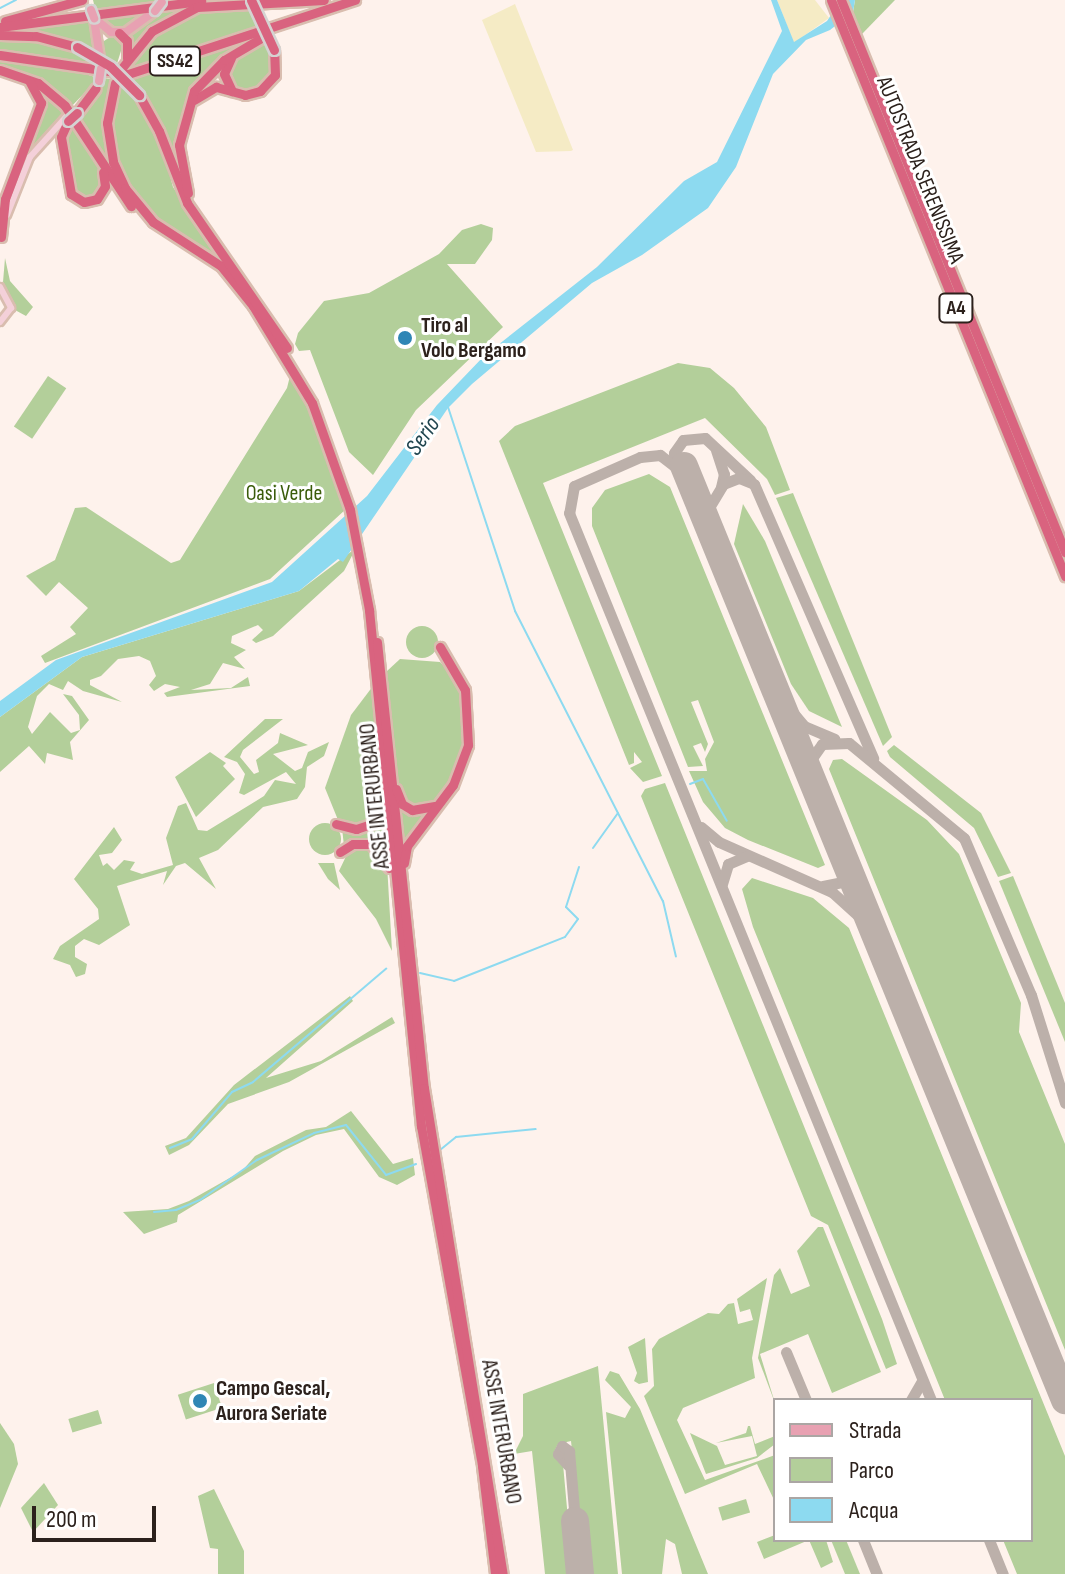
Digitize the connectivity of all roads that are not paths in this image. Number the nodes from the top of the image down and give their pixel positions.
1 (82, 0) edge
2 (90, 0) edge
3 (208, 0) edge
4 (251, 0) edge
5 (324, 0) edge
6 (831, 0) edge
7 (841, 0) edge
8 (162, 1) edge
9 (234, 1) edge
10 (349, 2) edge
11 (92, 14) junction
12 (0, 25) edge
13 (115, 32) junction
14 (0, 35) edge
15 (850, 35) junction
16 (264, 37) junction
17 (99, 51) junction
18 (0, 55) edge
19 (127, 58) junction
20 (5, 71) edge
21 (97, 84) joint
22 (232, 91) junction
23 (188, 107) junction
24 (67, 119) junction
25 (99, 161) junction
26 (156, 226) junction
27 (1, 237) edge
28 (0, 247) edge
29 (220, 248) junction
30 (0, 287) edge
31 (3, 295) edge
32 (0, 322) edge
33 (282, 346) junction
34 (1065, 552) edge
35 (1065, 576) edge
36 (440, 647) dead end
37 (432, 658) dead end
38 (448, 662) junction
39 (388, 780) junction
40 (438, 804) junction
41 (336, 824) dead end
42 (340, 852) dead end
43 (398, 916) junction
44 (410, 962) junction
45 (495, 1574) edge
46 (503, 1574) edge

1 - 12 highway
2 - 11 main road
3 - 12 highway
4 - 22 highway, bridge
5 - 9 highway, ASSE INTERURBANO
6 - 15 highway, AUTOSTRADA SERENISSIMA / A4
7 - 15 highway, AUTOSTRADA SERENISSIMA / A4
8 - 13 main road, bridge
9 - 19 highway, ASSE INTERURBANO
10 - 16 highway
10 - 18 highway, SS42
11 - 13 main road
11 - 17 main road
13 - 17 main road
13 - 19 highway
14 - 29 highway, ASSE INTERURBANO, bridge
15 - 34 highway, AUTOSTRADA SERENISSIMA / A4
15 - 35 highway, AUTOSTRADA SERENISSIMA / A4
16 - 22 highway
16 - 23 highway
17 - 21 main road, bridge
19 - 26 highway, ASSE INTERURBANO, bridge
20 - 25 highway, ASSE INTERURBANO
20 - 27 highway
21 - 24 highway, bridge
22 - 23 highway
23 - 29 highway
24 - 25 highway
24 - 27 main road
25 - 26 highway, ASSE INTERURBANO
26 - 33 highway, ASSE INTERURBANO
27 - 28 main road
29 - 33 highway, ASSE INTERURBANO
30 - 31 main road
31 - 32 main road
33 - 39 highway, ASSE INTERURBANO
33 - 39 highway, ASSE INTERURBANO
36 - 38 highway
37 - 38 highway
38 - 40 highway
39 - 40 highway
39 - 41 highway
39 - 43 highway, ASSE INTERURBANO
39 - 44 highway, ASSE INTERURBANO
40 - 44 highway
42 - 43 highway
43 - 45 highway, ASSE INTERURBANO
44 - 46 highway, ASSE INTERURBANO

